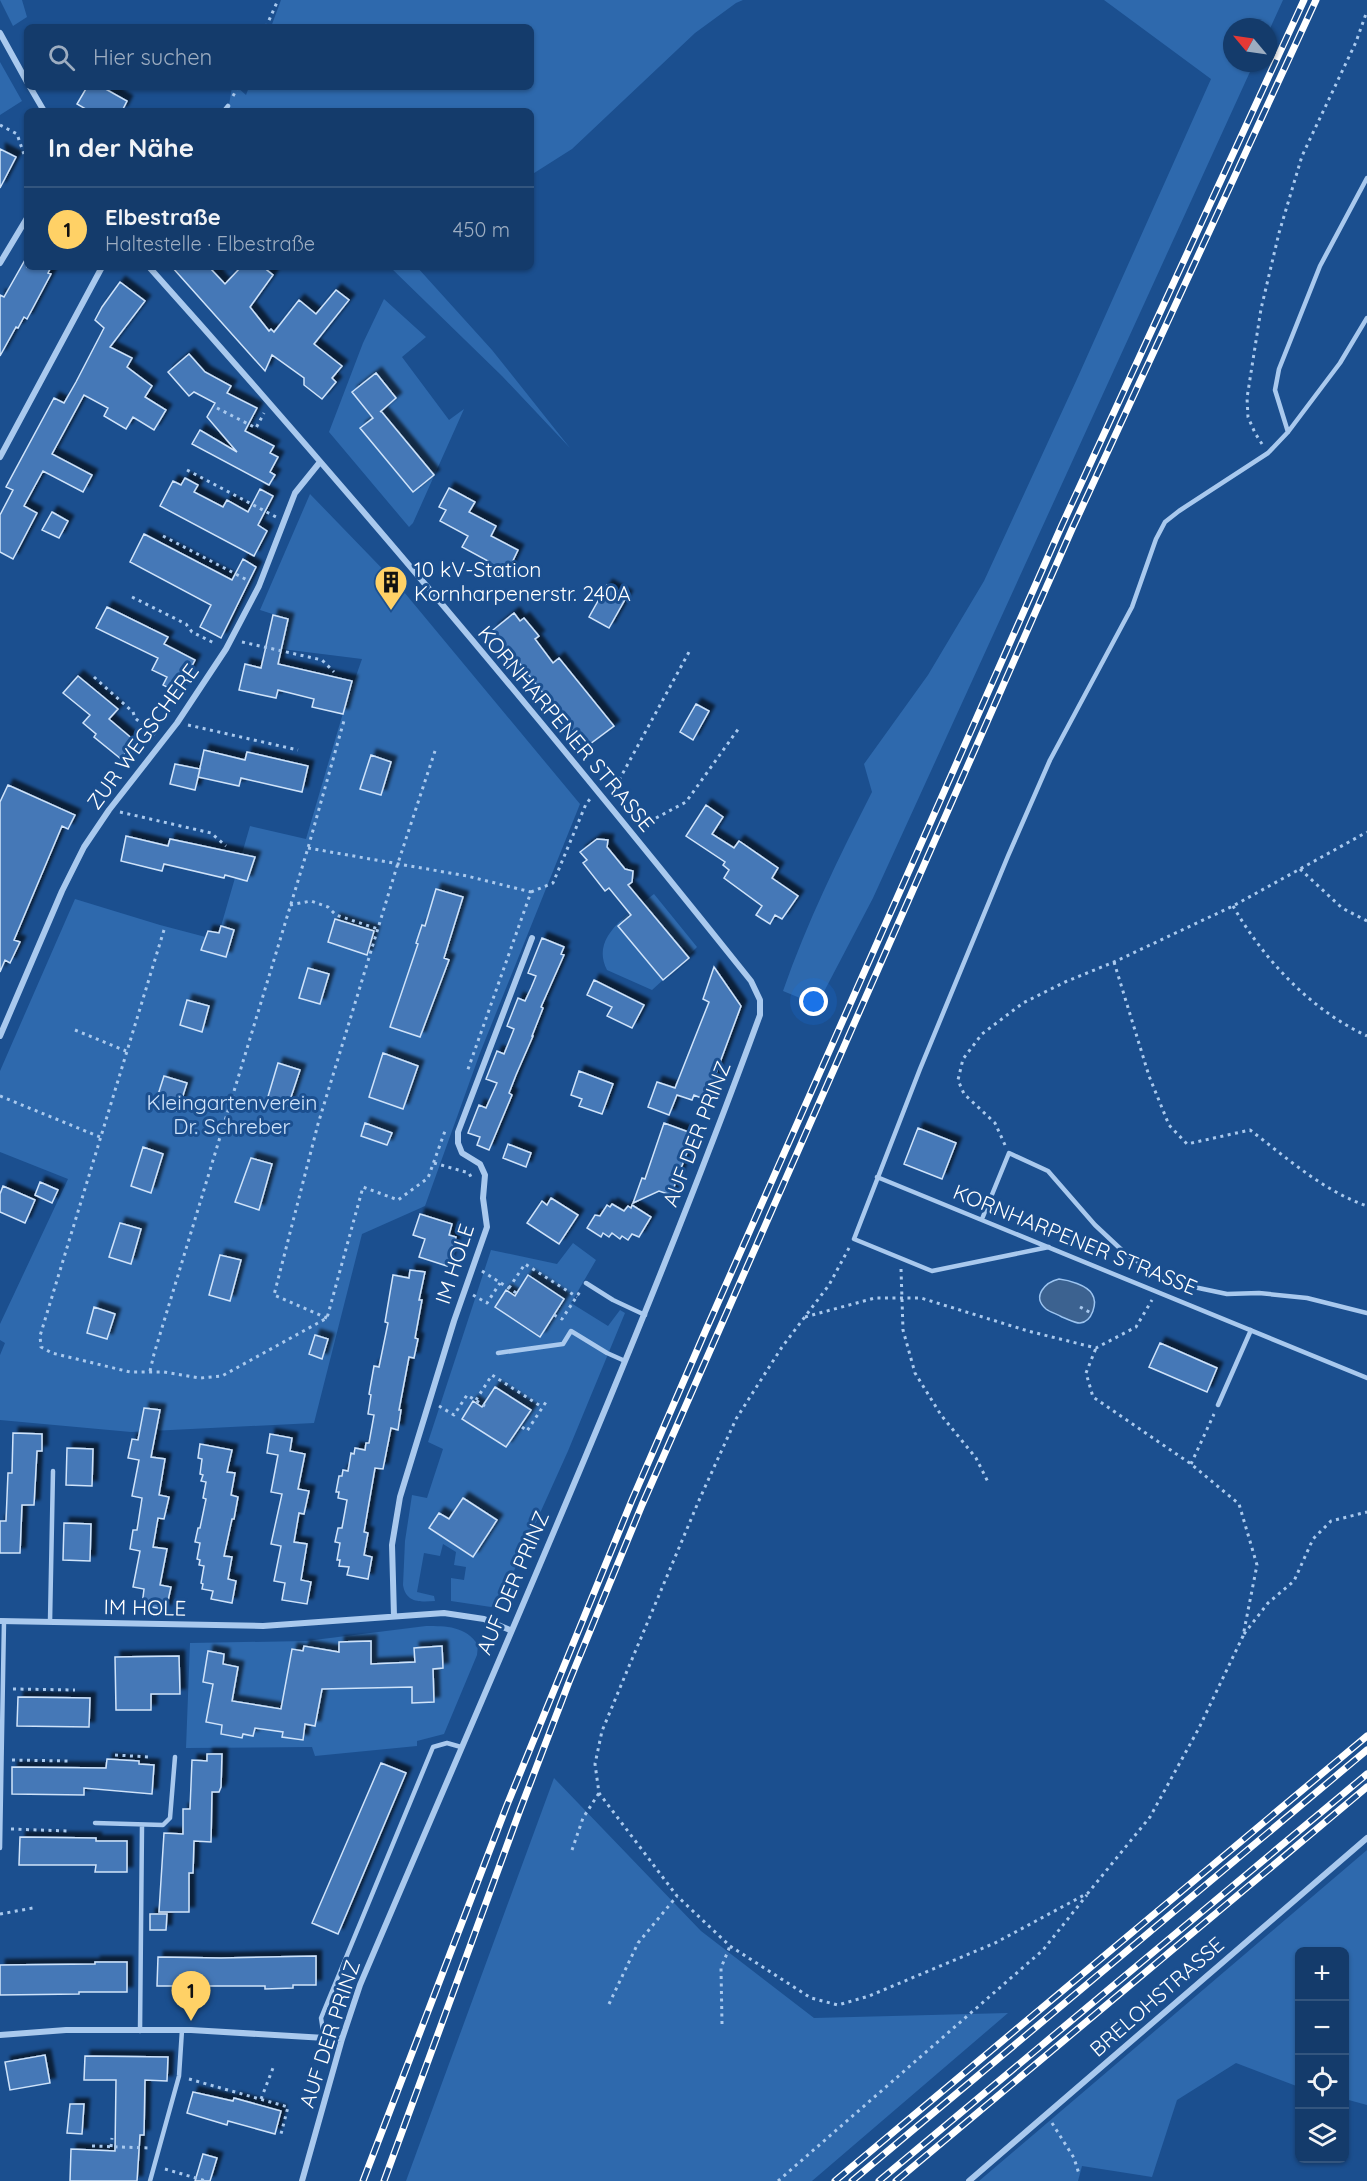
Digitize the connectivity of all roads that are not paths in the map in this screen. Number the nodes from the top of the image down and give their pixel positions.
1 (0, 33) edge
2 (24, 77) edge
3 (32, 90) edge
4 (42, 108) edge
5 (1367, 178) edge
6 (24, 223) edge
7 (0, 263) edge
8 (100, 270) edge
9 (152, 270) edge
10 (1367, 318) edge
11 (1288, 432) junction
12 (0, 457) edge
13 (320, 462) junction
14 (532, 938) dead end
15 (760, 1000) joint
16 (0, 1036) edge
17 (877, 1177) junction
18 (982, 1219) junction
19 (1049, 1246) junction
20 (586, 1283) road end
21 (1367, 1313) edge
22 (645, 1315) junction
23 (1251, 1330) junction
24 (498, 1353) dead end
25 (625, 1361) junction
26 (1367, 1378) edge
27 (1218, 1405) road end
28 (53, 1471) dead end
29 (394, 1616) junction
30 (2, 1621) edge
31 (50, 1623) junction
32 (510, 1630) junction
33 (462, 1747) junction
34 (175, 1757) dead end
35 (1, 1759) edge
36 (95, 1823) dead end
37 (142, 1825) junction
38 (0, 1829) edge
39 (1367, 1838) edge
40 (0, 1848) edge
41 (182, 2030) junction
42 (140, 2031) junction
43 (0, 2036) edge
44 (324, 2037) junction
45 (342, 2039) junction
46 (150, 2181) edge
47 (302, 2181) edge
48 (969, 2181) edge

1 - 2 street
3 - 4 street
5 - 11 lane
6 - 7 street
8 - 12 street
9 - 13 street, KORNHARPENER STRASSE
10 - 11 lane
11 - 17 lane
13 - 15 street, KORNHARPENER STRASSE
13 - 16 street, ZUR WEGSCHERE
14 - 29 street, IM HOLE
15 - 22 street, AUF DER PRINZ
17 - 18 lane, KORNHARPENER STRASSE
17 - 19 lane
18 - 19 lane, KORNHARPENER STRASSE
18 - 21 lane
19 - 23 lane, KORNHARPENER STRASSE
20 - 22 lane
22 - 25 street, AUF DER PRINZ
23 - 26 lane, KORNHARPENER STRASSE
23 - 27 lane
24 - 25 lane
25 - 32 street, AUF DER PRINZ
28 - 31 lane
29 - 31 street, IM HOLE
29 - 32 street, IM HOLE
30 - 31 street, IM HOLE
30 - 35 lane, IM HOLE
32 - 33 street, AUF DER PRINZ
33 - 44 lane
33 - 45 street, AUF DER PRINZ
34 - 37 lane
35 - 38 lane, IM HOLE
36 - 37 lane
37 - 42 lane
38 - 40 lane, IM HOLE
39 - 48 street, BRELOHSTRASSE
41 - 42 street
41 - 44 street
41 - 46 lane
42 - 43 street
44 - 45 street
45 - 47 street, AUF DER PRINZ

